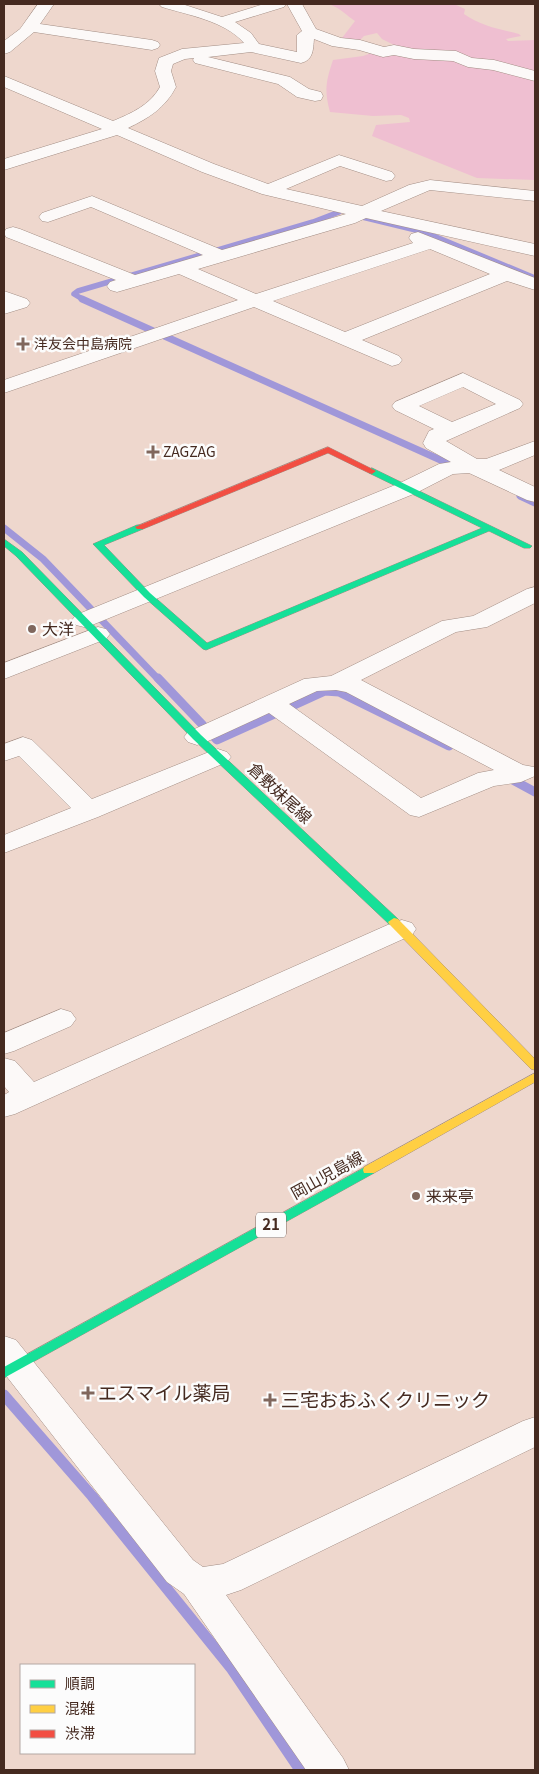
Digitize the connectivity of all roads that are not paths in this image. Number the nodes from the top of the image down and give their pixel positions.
1 (46, 4) edge
2 (167, 4) edge
3 (279, 4) edge
4 (295, 4) edge
5 (220, 22) junction
6 (30, 27) junction
7 (311, 34) junction
8 (152, 45) dead end
9 (250, 47) junction
10 (4, 49) edge
11 (178, 55) junction
12 (535, 76) edge
13 (4, 81) edge
14 (315, 96) dead end
15 (114, 130) junction
16 (4, 165) edge
17 (386, 176) dead end
18 (268, 190) junction
19 (535, 196) edge
20 (358, 216) junction
21 (48, 217) dead end
22 (13, 232) dead end
23 (430, 243) junction
24 (535, 250) edge
25 (215, 253) junction
26 (181, 268) junction
27 (508, 274) junction
28 (535, 284) edge
29 (4, 296) edge
30 (256, 300) junction
31 (4, 308) edge
32 (346, 339) junction
33 (392, 360) dead end
34 (4, 387) edge
35 (450, 429) dead end
36 (535, 447) edge
37 (459, 468) junction
38 (408, 488) junction
39 (535, 495) edge
40 (535, 512) edge
41 (489, 528) junction
42 (4, 542) edge
43 (527, 546) dead end
44 (535, 594) edge
45 (147, 595) junction
46 (94, 621) junction
47 (4, 672) edge
48 (336, 683) junction
49 (277, 708) junction
50 (205, 733) junction
51 (4, 753) edge
52 (218, 757) junction
53 (517, 773) edge
54 (89, 811) junction
55 (4, 846) edge
56 (402, 929) junction
57 (62, 1019) dead end
58 (4, 1044) edge
59 (535, 1066) edge
60 (4, 1068) edge
61 (535, 1077) edge
62 (17, 1101) edge
63 (8, 1365) edge
64 (535, 1431) edge
65 (198, 1583) junction
66 (329, 1770) edge

1 - 6 street
2 - 5 street
3 - 5 street
4 - 7 street
5 - 9 street
6 - 8 street
6 - 10 street
7 - 9 street
7 - 12 street
9 - 11 street
11 - 14 street
11 - 15 street
13 - 15 street
15 - 16 street
15 - 18 street
17 - 18 street
18 - 20 street
19 - 20 street
20 - 23 street
20 - 24 street
20 - 25 street
21 - 25 street
22 - 26 street
23 - 27 street
23 - 30 street
25 - 26 street
26 - 30 street
27 - 28 street
27 - 32 street
29 - 31 street
30 - 32 street
30 - 34 street
32 - 33 street
35 - 37 street
36 - 37 street
37 - 38 street
37 - 39 street
37 - 40 street
38 - 41 main road
38 - 45 street
38 - 45 main road
41 - 43 main road
41 - 45 main road
42 - 46 main road, 倉敷妹尾線
44 - 48 street
45 - 46 street
46 - 47 street
46 - 50 main road, 倉敷妹尾線
48 - 49 street
48 - 53 street
49 - 50 street
49 - 53 street
50 - 52 main road, 倉敷妹尾線
51 - 54 street
52 - 54 street
52 - 56 main road, 倉敷妹尾線
54 - 55 street
56 - 59 main road, 倉敷妹尾線
56 - 62 street
57 - 58 street
60 - 62 street
61 - 63 main road, 岡山児島線 / 21
63 - 65 street
64 - 65 street
65 - 66 street

